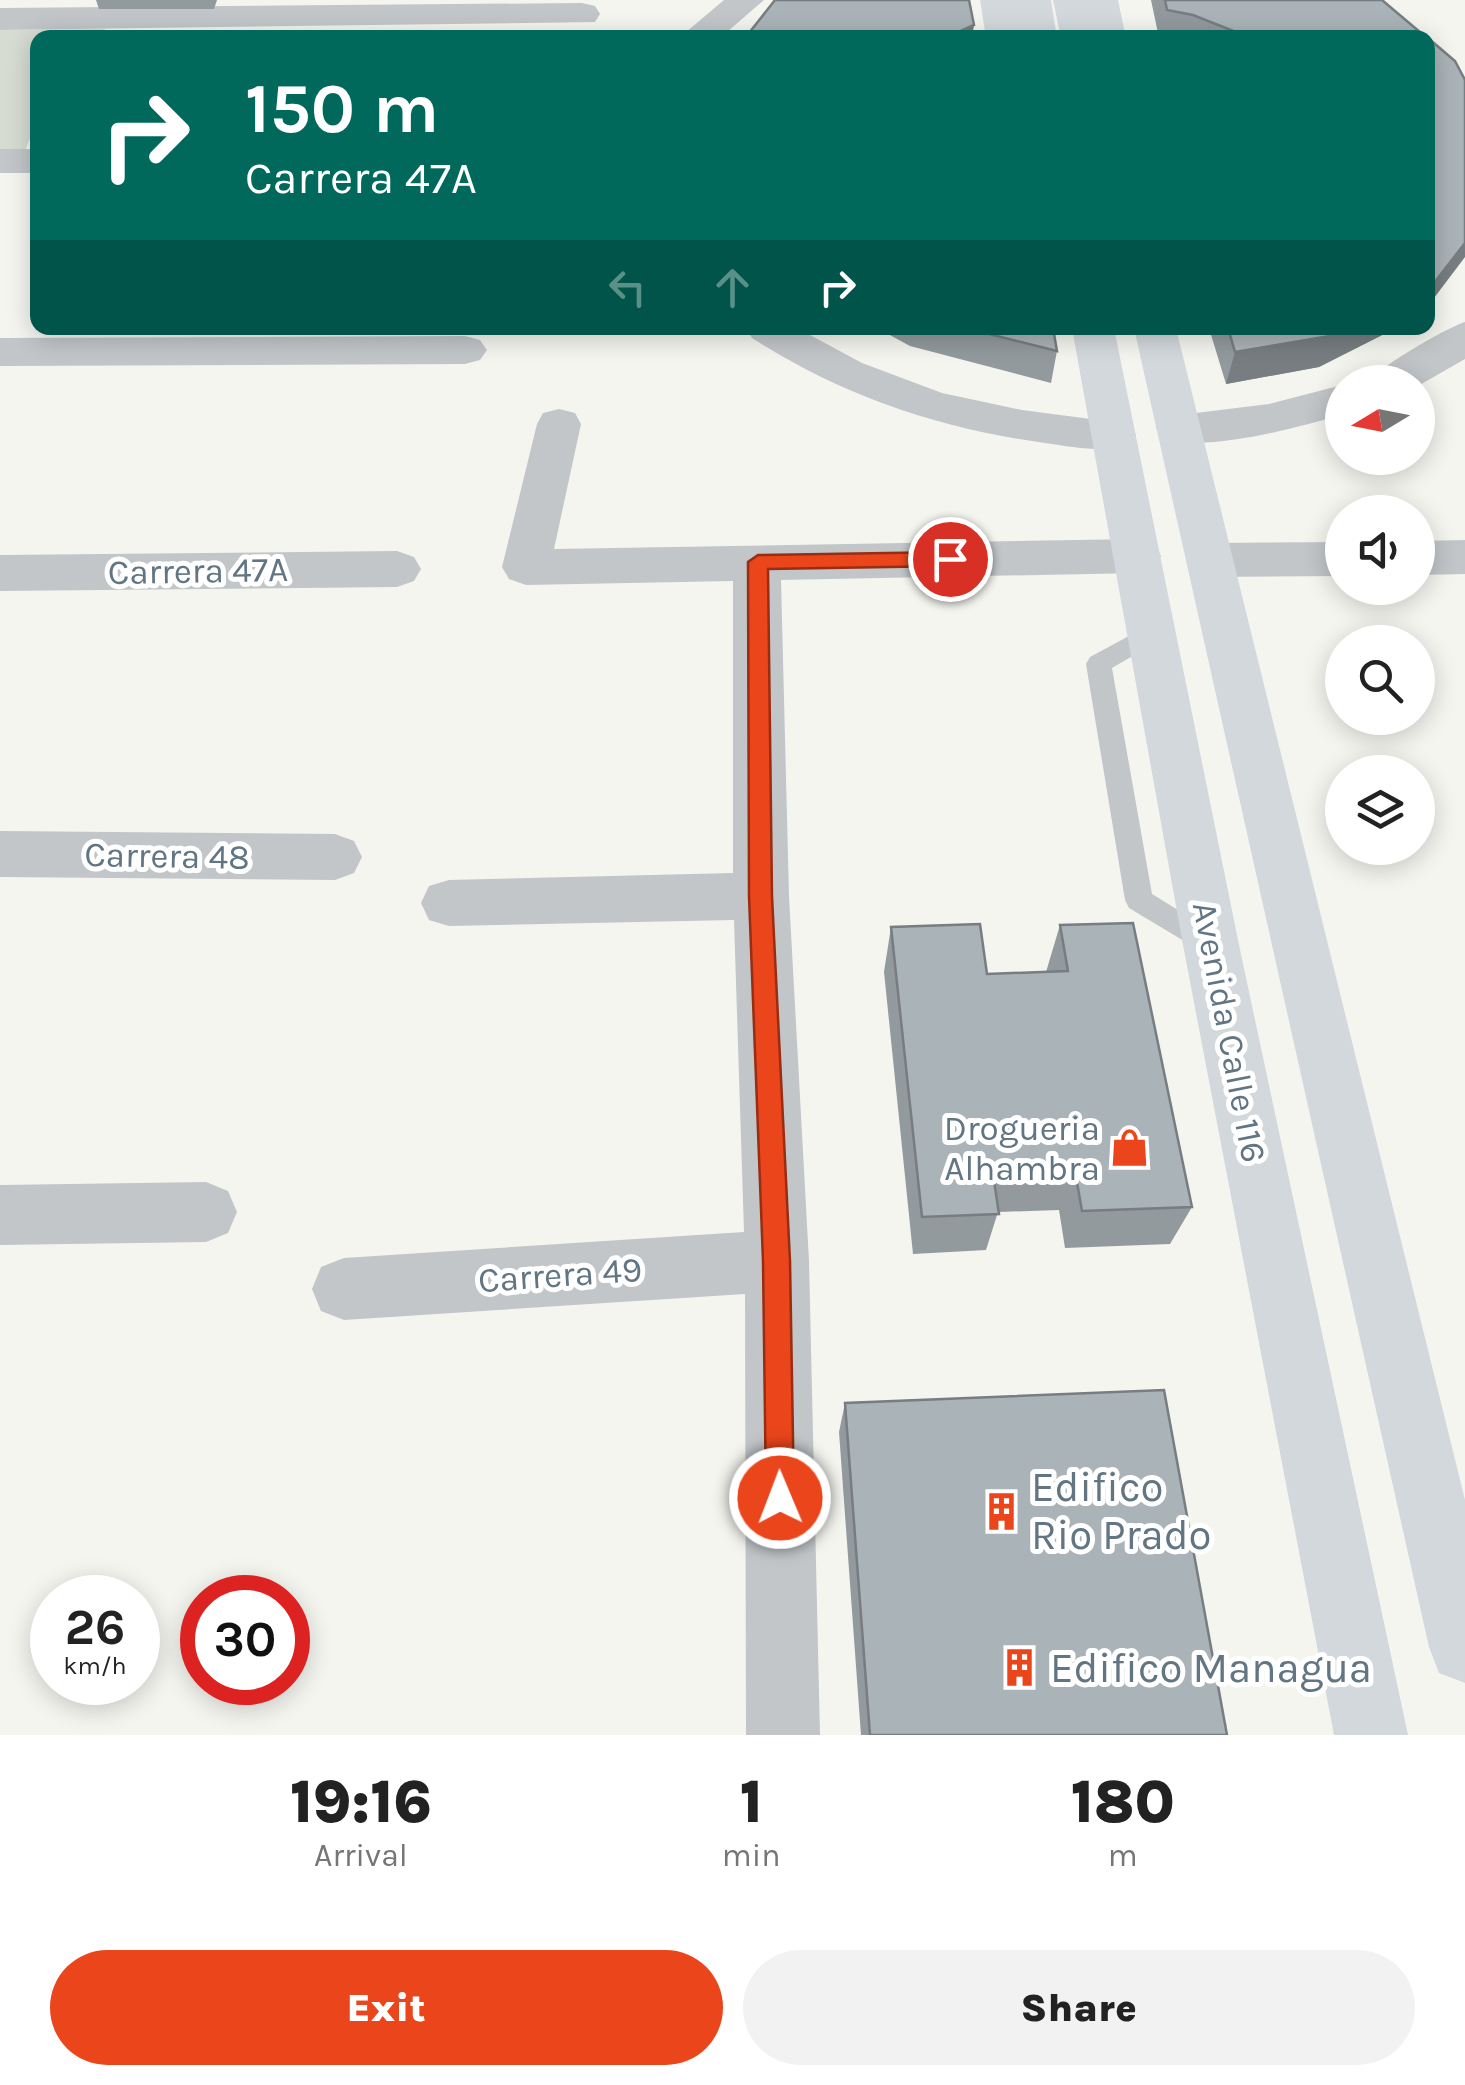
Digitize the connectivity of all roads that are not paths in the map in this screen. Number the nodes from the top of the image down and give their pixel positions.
1 (746, 0) edge
2 (998, 0) edge
3 (1033, 0) edge
4 (1071, 0) edge
5 (1100, 0) edge
6 (582, 14) dead end
7 (0, 19) edge
8 (707, 30) edge
9 (1003, 30) edge
10 (1038, 30) edge
11 (1078, 30) edge
12 (1106, 30) edge
13 (0, 161) edge
14 (30, 161) edge
15 (776, 335) edge
16 (1093, 335) edge
17 (1157, 335) edge
18 (1465, 336) edge
19 (465, 350) dead end
20 (0, 352) edge
21 (1423, 365) edge
22 (1325, 404) edge
23 (560, 424) dead end
24 (1178, 428) junction
25 (1113, 435) junction
26 (1136, 556) junction
27 (1435, 558) edge
28 (1465, 558) edge
29 (1325, 559) edge
30 (1210, 560) junction
31 (758, 562) junction
32 (397, 569) dead end
33 (0, 574) edge
34 (0, 854) edge
35 (335, 858) dead end
36 (761, 896) junction
37 (449, 903) dead end
38 (206, 1212) dead end
39 (0, 1215) edge
40 (776, 1261) junction
41 (344, 1289) dead end
42 (1465, 1647) edge
43 (783, 1735) edge
44 (1371, 1735) edge

1 - 8 street
2 - 9 main road
3 - 10 main road
4 - 11 main road
5 - 12 main road
6 - 7 street
13 - 14 street
15 - 25 street
16 - 25 main road, Avenida Calle 116
17 - 24 main road
18 - 21 street
19 - 20 street
22 - 24 street
23 - 31 street
24 - 30 main road
25 - 26 main road, Avenida Calle 116
26 - 31 street
26 - 44 main road, Avenida Calle 116
27 - 28 street
29 - 30 street
30 - 42 main road
31 - 36 street
32 - 33 street, Carrera 47A
34 - 35 street, Carrera 48
36 - 37 street
36 - 40 street
38 - 39 street
40 - 41 street, Carrera 49
40 - 43 street

